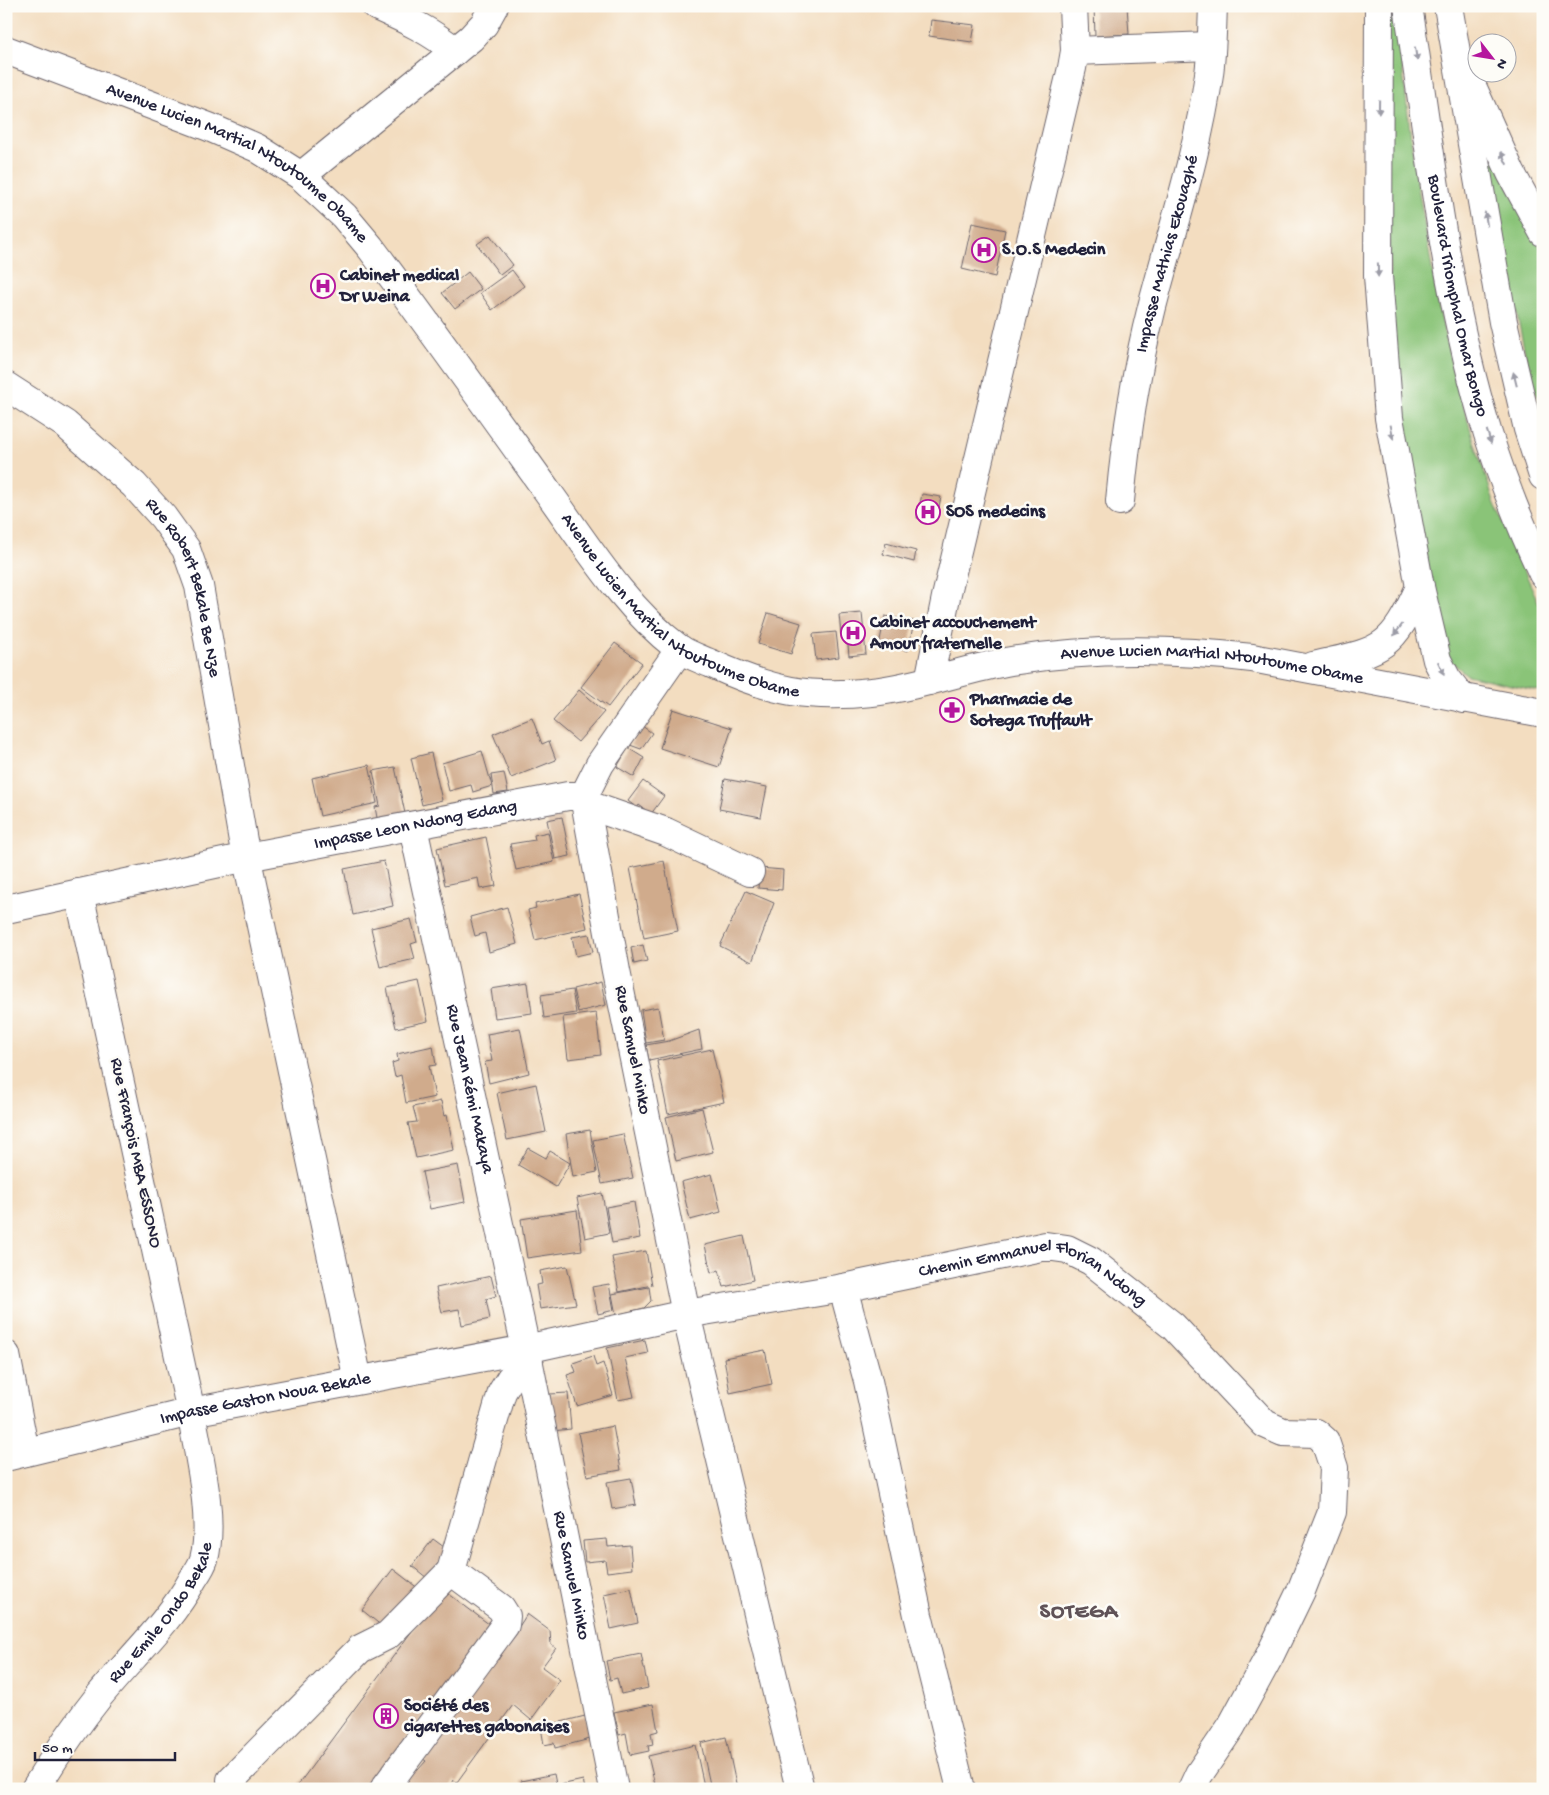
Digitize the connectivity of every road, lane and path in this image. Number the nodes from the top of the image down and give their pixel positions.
1 (376, 6) edge
2 (494, 6) edge
3 (1073, 6) edge
4 (1213, 6) edge
5 (1379, 6) edge
6 (1408, 6) edge
7 (1448, 6) edge
8 (1211, 46) junction
9 (6, 50) edge
10 (455, 51) junction
11 (1075, 51) junction
12 (1456, 51) junction
13 (301, 176) junction
14 (1543, 232) edge
15 (6, 386) edge
16 (1543, 476) edge
17 (1120, 501) dead end
18 (1543, 574) edge
19 (1420, 587) junction
20 (680, 649) junction
21 (1301, 668) junction
22 (929, 681) junction
23 (1463, 699) junction
24 (1543, 713) edge
25 (584, 800) junction
26 (413, 827) junction
27 (247, 857) junction
28 (750, 872) dead end
29 (80, 893) junction
30 (6, 909) edge
31 (843, 1288) junction
32 (686, 1314) junction
33 (6, 1355) edge
34 (527, 1356) junction
35 (358, 1380) junction
36 (191, 1412) junction
37 (16, 1454) edge
38 (451, 1570) junction
39 (231, 1780) dead end
40 (35, 1789) edge
41 (384, 1789) edge
42 (614, 1789) edge
43 (800, 1789) edge
44 (961, 1789) edge
45 (1192, 1789) edge

1 - 10 street
2 - 10 street
3 - 11 street
4 - 8 street, Impasse Mathias Ekouaghé
5 -> 19 street
6 -> 18 street, Boulevard Triomphal Omar Bongo
7 - 12 street
8 - 11 street
8 - 17 street, Impasse Mathias Ekouaghé
9 - 13 street, Avenue Lucien Martial Ntoutoume Obame
10 - 13 street
11 - 22 street
14 -> 12 street
16 -> 12 street
13 - 20 street, Avenue Lucien Martial Ntoutoume Obame
15 - 27 street, Rue Robert Bekale Be Nze
19 -> 21 street
19 -> 23 street
20 - 22 street, Avenue Lucien Martial Ntoutoume Obame
20 - 25 street
21 - 22 street, Avenue Lucien Martial Ntoutoume Obame
21 - 23 street, Avenue Lucien Martial Ntoutoume Obame
23 - 24 street, Avenue Lucien Martial Ntoutoume Obame
25 - 26 street, Impasse Leon Ndong Edang
25 - 28 street
25 - 32 street, Rue Samuel Minko
26 - 27 street, Impasse Leon Ndong Edang
26 - 34 street, Rue Jean Rémi Makaya
27 - 29 street, Impasse Leon Ndong Edang
27 - 35 street, Rue Robert Bekale Be Nze
29 - 30 street, Impasse Leon Ndong Edang
29 - 36 street, Rue François MBA ESSONO
31 - 32 street, Chemin Emmanuel Florian Ndong
31 - 44 street
31 - 45 street, Chemin Emmanuel Florian Ndong
32 - 34 street
32 - 43 street, Rue Samuel Minko
33 - 37 street
34 - 35 street, Impasse Gaston Noua Bekale
34 - 38 street
34 - 42 street, Rue Samuel Minko
35 - 36 street, Impasse Gaston Noua Bekale
36 - 37 street, Impasse Gaston Noua Bekale
36 - 40 street, Rue Emile Ondo Bekale
38 - 39 street
38 - 41 street

